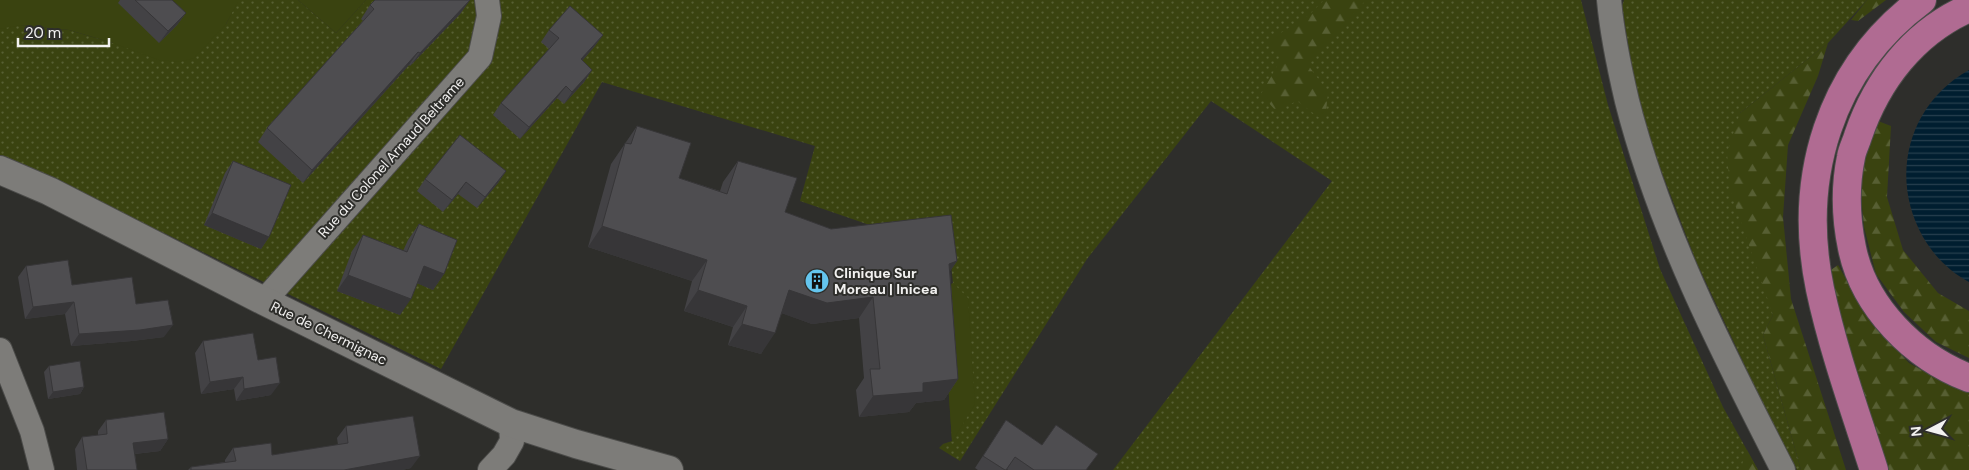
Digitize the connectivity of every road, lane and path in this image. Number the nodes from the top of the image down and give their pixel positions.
1 (487, 0) edge
2 (1609, 0) edge
3 (1922, 0) edge
4 (1969, 8) edge
5 (0, 170) edge
6 (264, 301) junction
7 (0, 350) edge
8 (1969, 378) edge
9 (511, 422) junction
10 (42, 470) edge
11 (490, 470) edge
12 (669, 470) edge
13 (1783, 470) edge
14 (1874, 470) edge

1 - 6 street, Rue du Colonel Arnaud Beltrame
2 - 13 street
3 - 14 highway
4 - 8 highway
5 - 6 street, Rue de Chermignac
6 - 9 street, Rue de Chermignac
7 - 10 street
9 - 11 street
9 - 12 street, Rue de Chermignac

